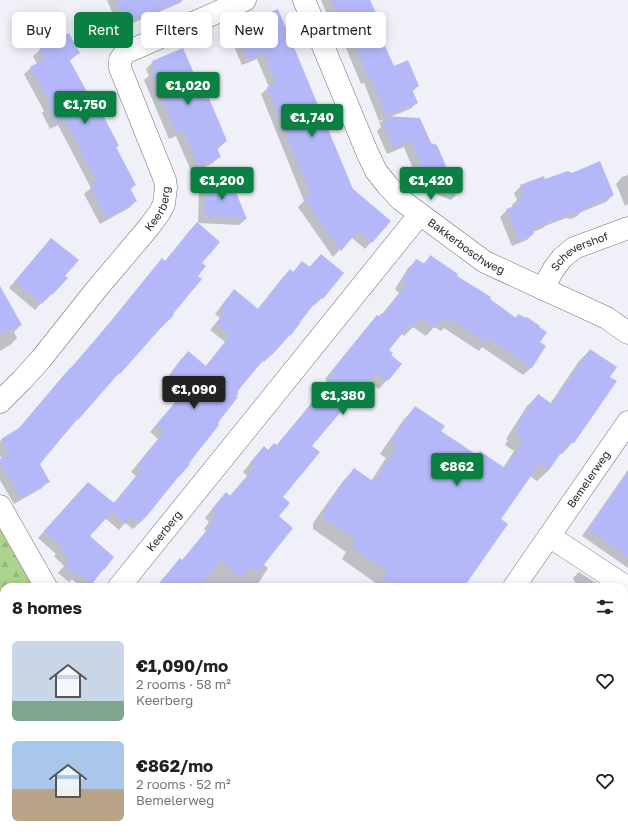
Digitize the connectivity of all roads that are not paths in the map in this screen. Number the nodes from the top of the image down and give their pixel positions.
1 (245, 0) edge
2 (304, 0) edge
3 (420, 214) junction
4 (628, 228) edge
5 (543, 289) junction
6 (628, 333) edge
7 (0, 402) edge
8 (628, 422) edge
9 (0, 506) edge
10 (549, 536) junction
11 (44, 583) edge
12 (122, 583) edge
13 (517, 583) edge
14 (620, 583) edge

1 - 7 street, Keerberg
2 - 3 street, Bakkerboschweg
3 - 5 street, Bakkerboschweg
3 - 12 street, Keerberg
4 - 5 street, Schevershof
5 - 6 street, Bakkerboschweg
8 - 10 street, Bemelerweg
9 - 11 street
10 - 13 street, Bemelerweg
10 - 14 street

